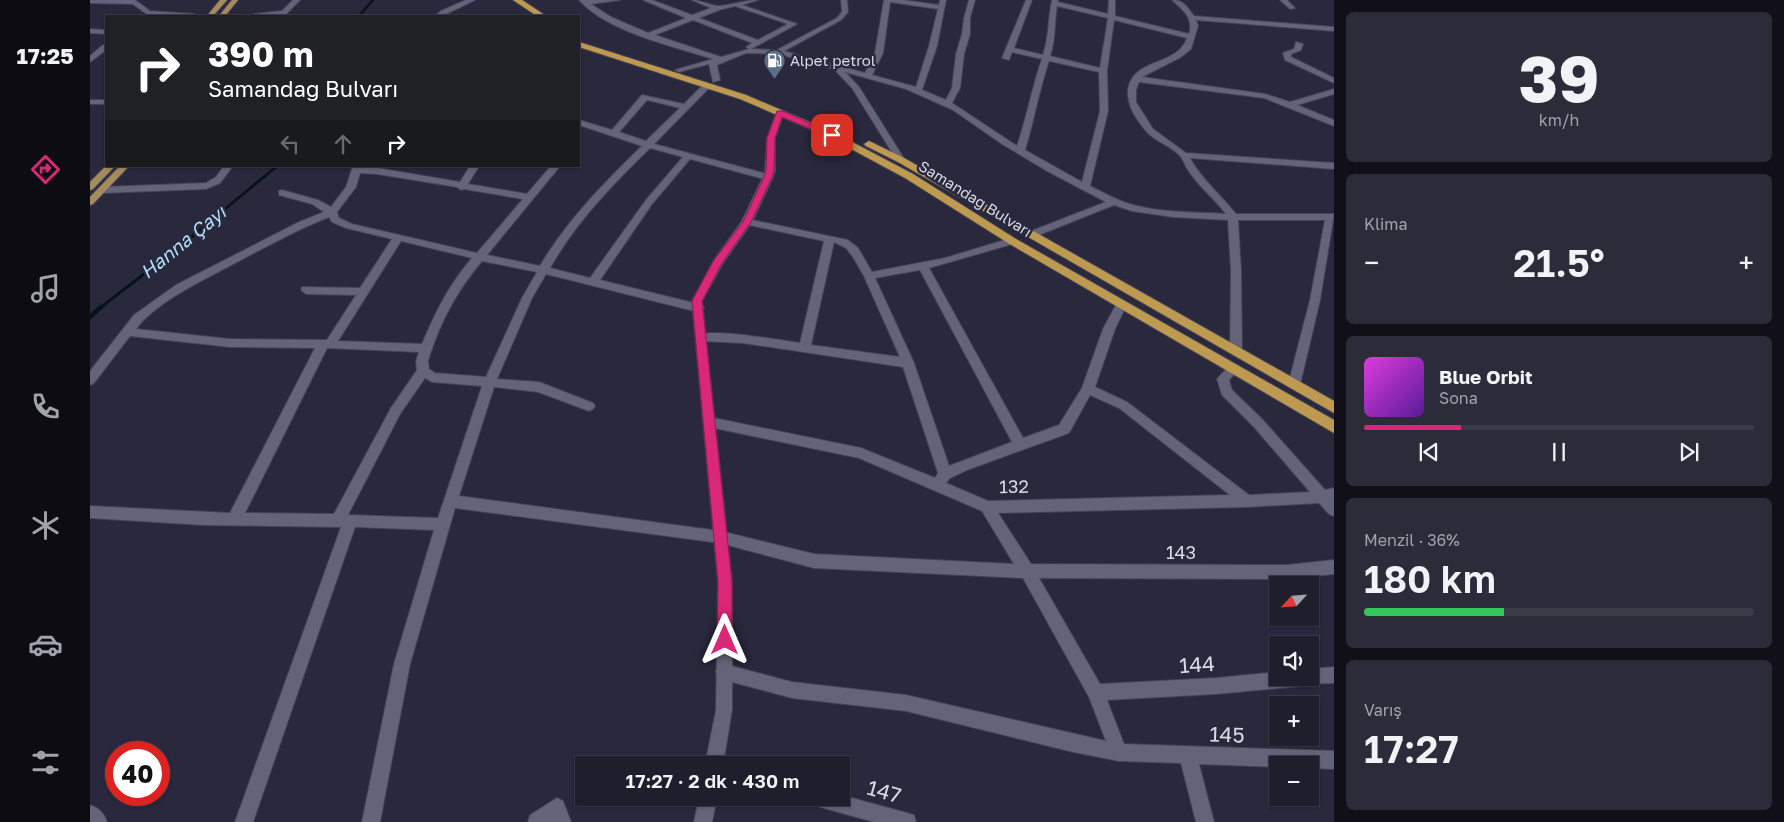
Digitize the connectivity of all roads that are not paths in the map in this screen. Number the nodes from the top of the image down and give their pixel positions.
1 (224, 0) edge
2 (235, 0) edge
3 (297, 0) edge
4 (472, 0) edge
5 (506, 0) edge
6 (517, 0) edge
7 (617, 0) edge
8 (646, 0) edge
9 (695, 0) edge
10 (755, 0) edge
11 (844, 0) edge
12 (972, 0) edge
13 (1029, 0) edge
14 (1112, 0) edge
15 (1175, 0) edge
16 (1283, 0) edge
17 (90, 1) edge
18 (136, 1) edge
19 (584, 2) edge
20 (1055, 2) edge
21 (942, 4) edge
22 (736, 5) junction
23 (717, 8) junction
24 (1292, 8) dead end
25 (518, 11) dead end
26 (146, 15) edge
27 (211, 15) edge
28 (223, 15) edge
29 (284, 15) edge
30 (439, 15) edge
31 (540, 15) edge
32 (693, 17) junction
33 (1192, 18) junction
34 (1111, 19) junction
35 (1334, 29) edge
36 (90, 32) edge
37 (105, 32) edge
38 (649, 34) junction
39 (580, 35) edge
40 (1192, 37) junction
41 (756, 42) junction
42 (580, 44) edge
43 (1299, 44) dead end
44 (105, 48) edge
45 (1010, 49) junction
46 (745, 51) junction
47 (778, 52) junction
48 (1046, 56) junction
49 (1006, 58) dead end
50 (721, 59) junction
51 (90, 60) edge
52 (837, 68) junction
53 (679, 70) junction
54 (1103, 70) junction
55 (867, 77) junction
56 (1136, 79) junction
57 (1334, 81) edge
58 (712, 82) junction
59 (918, 91) junction
60 (1334, 91) edge
61 (90, 102) edge
62 (105, 102) edge
63 (948, 104) junction
64 (1290, 105) junction
65 (686, 108) junction
66 (780, 113) junction
67 (580, 122) edge
68 (1334, 123) edge
69 (613, 134) junction
70 (648, 146) junction
71 (1020, 151) junction
72 (1184, 155) junction
73 (688, 156) junction
74 (901, 160) junction
75 (1334, 166) edge
76 (110, 167) edge
77 (124, 167) edge
78 (227, 167) edge
79 (474, 167) edge
80 (555, 167) edge
81 (357, 168) edge
82 (768, 177) junction
83 (90, 187) edge
84 (461, 187) junction
85 (1085, 188) junction
86 (102, 190) junction
87 (282, 193) dead end
88 (529, 197) junction
89 (90, 202) edge
90 (1114, 202) junction
91 (332, 212) junction
92 (1332, 217) edge
93 (1233, 218) junction
94 (747, 222) junction
95 (1030, 235) junction
96 (398, 238) junction
97 (830, 239) junction
98 (1012, 241) junction
99 (480, 257) junction
100 (923, 266) junction
101 (543, 270) junction
102 (869, 276) junction
103 (593, 282) junction
104 (306, 290) dead end
105 (362, 292) junction
106 (1122, 304) junction
107 (698, 308) junction
108 (126, 332) junction
109 (701, 338) junction
110 (327, 344) junction
111 (805, 347) junction
112 (426, 348) junction
113 (1236, 352) junction
114 (908, 363) junction
115 (1234, 368) junction
116 (423, 371) junction
117 (90, 380) edge
118 (489, 384) junction
119 (1294, 385) junction
120 (1088, 389) junction
121 (589, 406) dead end
122 (1334, 408) edge
123 (709, 422) junction
124 (1334, 427) edge
125 (1020, 445) junction
126 (941, 479) junction
127 (1327, 495) edge
128 (451, 501) junction
129 (1247, 502) junction
130 (986, 507) junction
131 (1334, 510) edge
132 (90, 512) edge
133 (234, 520) junction
134 (344, 521) junction
135 (443, 524) junction
136 (720, 537) junction
137 (1334, 567) edge
138 (1027, 571) junction
139 (724, 672) junction
140 (1334, 675) edge
141 (1319, 676) edge
142 (1269, 681) edge
143 (1096, 692) junction
144 (1119, 752) junction
145 (716, 756) edge
146 (1188, 756) junction
147 (1334, 760) edge
148 (706, 806) edge
149 (849, 806) edge
150 (90, 814) edge
151 (98, 822) edge
152 (244, 822) edge
153 (371, 822) edge
154 (537, 822) edge
155 (562, 822) edge
156 (703, 822) edge
157 (907, 822) edge
158 (1205, 822) edge

1 - 27 main road
2 - 28 main road
3 - 29 street
4 - 30 street
5 - 25 highway
6 - 31 highway
7 - 19 street
8 - 32 street
9 - 23 street
10 - 22 street
11 - 47 street
12 - 63 street
13 - 45 street
14 - 34 street
15 - 33 street
16 - 24 street
17 - 18 street
18 - 26 street
19 - 38 street
20 - 34 street
20 - 48 street
21 - 55 street
21 - 59 street
22 - 23 street
22 - 41 street
23 - 32 street
32 - 38 street
32 - 41 street
33 - 35 street
33 - 40 street
34 - 40 street
34 - 54 street
36 - 37 street
38 - 50 street
39 - 53 highway, Samandağ Bulvarı
40 - 56 street
41 - 46 street
42 - 58 highway, Samandağ Bulvarı
43 - 57 street
44 - 51 street
45 - 48 street
45 - 49 street
46 - 47 street
46 - 50 street
47 - 52 street
48 - 54 street
48 - 71 street
50 - 53 street
50 - 58 street
52 - 55 street
52 - 74 street
53 - 58 highway, Samandağ Bulvarı
54 - 85 street
55 - 59 street
56 - 64 street
56 - 72 street
58 - 65 street
58 - 66 highway, Samandağ Bulvarı
58 - 74 highway, Samandağ Bulvarı
59 - 63 street
60 - 64 street
61 - 62 street
63 - 71 street
64 - 68 street
65 - 69 street
65 - 70 street
66 - 82 street
66 - 98 highway, Samandağ Bulvarı
67 - 69 street
69 - 70 street
70 - 73 street
70 - 101 street
71 - 85 street
72 - 75 street
72 - 93 street
73 - 82 street
73 - 103 street
74 - 95 highway, Samandağ Bulvarı
76 - 83 main road
77 - 86 main road
78 - 86 street
79 - 84 street
80 - 88 street
81 - 84 street
81 - 91 street
82 - 94 street
84 - 88 street
85 - 90 street
86 - 89 main road
87 - 91 street
88 - 99 street
90 - 93 street
90 - 95 street
91 - 96 street
91 - 108 street
92 - 93 street
92 - 119 street
93 - 113 street
94 - 97 street
94 - 107 street
95 - 113 highway, Samandağ Bulvarı
96 - 99 street
96 - 105 street
97 - 102 street
97 - 111 street
98 - 100 street
98 - 106 highway, Samandağ Bulvarı
99 - 101 street
99 - 112 street
100 - 102 street
100 - 125 street
101 - 103 street
101 - 118 street
102 - 114 street
103 - 107 street
104 - 105 street
105 - 110 street
106 - 115 highway, Samandağ Bulvarı
106 - 120 street
107 - 109 street
108 - 110 street
108 - 117 street
109 - 111 street
109 - 123 street
110 - 112 street
110 - 133 street
111 - 114 street
112 - 116 street
113 - 119 highway, Samandağ Bulvarı
114 - 126 street
115 - 124 highway, Samandağ Bulvarı
115 - 127 street
116 - 118 street
116 - 134 street
118 - 121 street
118 - 128 street
119 - 122 highway, Samandağ Bulvarı
120 - 125 street
120 - 129 street
123 - 126 street, 132
123 - 136 street
125 - 126 street
126 - 130 street, 132
127 - 129 street, 132
127 - 131 street
128 - 135 street
128 - 136 street, 143
129 - 130 street, 132
130 - 138 street
132 - 133 street
133 - 134 street
134 - 135 street
134 - 152 street
135 - 153 street
136 - 138 street, 143
136 - 139 street
137 - 138 street, 143
138 - 143 street
139 - 144 street, 145
139 - 145 street
140 - 141 street
142 - 143 street, 144
143 - 144 street
144 - 146 street, 145
146 - 147 street, 145
146 - 158 street
148 - 156 street
149 - 157 street, 147
150 - 151 street
154 - 155 street

